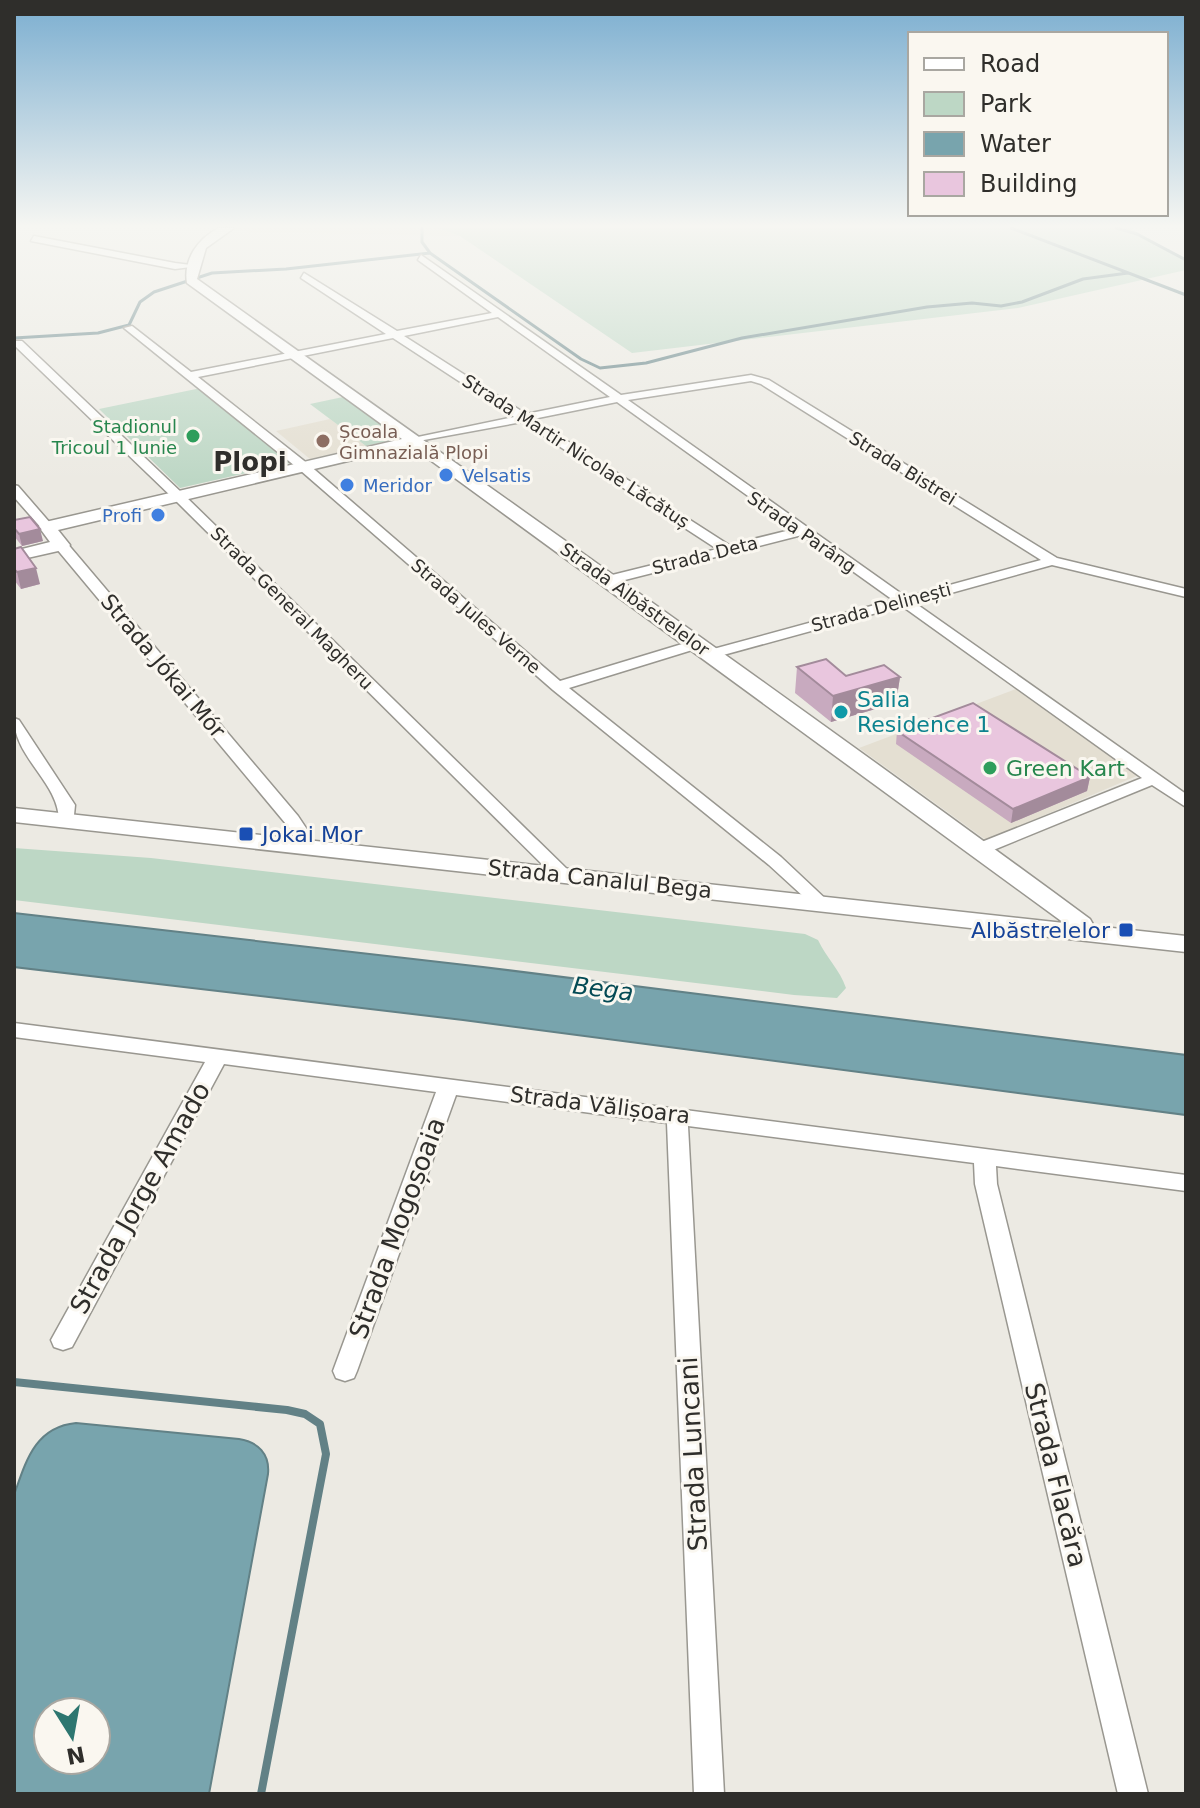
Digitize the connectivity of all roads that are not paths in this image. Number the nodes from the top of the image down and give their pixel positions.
1 (236, 312) edge
2 (360, 312) edge
3 (499, 314) joint
4 (129, 328) dead end
5 (393, 334) junction
6 (18, 343) dead end
7 (295, 354) junction
8 (189, 376) junction
9 (617, 399) junction
10 (526, 418) junction
11 (417, 440) junction
12 (304, 467) junction
13 (14, 489) edge
14 (178, 496) junction
15 (47, 527) junction
16 (801, 531) junction
17 (61, 545) junction
18 (726, 549) junction
19 (14, 556) edge
20 (1052, 561) junction
21 (609, 580) junction
22 (1186, 593) edge
23 (900, 601) junction
24 (704, 649) junction
25 (558, 687) junction
26 (14, 723) edge
27 (1154, 779) junction
28 (1186, 802) edge
29 (14, 815) edge
30 (67, 821) junction
31 (302, 847) junction
32 (980, 849) junction
33 (563, 875) junction
34 (822, 904) junction
35 (1085, 933) junction
36 (1186, 944) edge
37 (14, 1030) edge
38 (218, 1056) junction
39 (449, 1085) junction
40 (677, 1115) junction
41 (984, 1156) junction
42 (1186, 1183) edge
43 (63, 1340) dead end
44 (345, 1371) dead end
45 (709, 1794) edge
46 (1133, 1794) edge

1 - 7 street, Strada Albăstrelelor
2 - 5 street, Strada Martir Nicolae Lăcătuș
3 - 5 street
3 - 9 street, Strada Parâng
4 - 8 street, Strada Jules Verne
5 - 7 street
5 - 10 street, Strada Martir Nicolae Lăcătuș
6 - 14 street, Strada General Magheru
7 - 8 street
7 - 11 street, Strada Albăstrelelor
8 - 12 street, Strada Jules Verne
9 - 10 street, Strada Bistrei
9 - 16 street, Strada Parâng
9 - 20 street, Strada Bistrei
10 - 11 street, Strada Bistrei
10 - 18 street, Strada Martir Nicolae Lăcătuș
11 - 12 street
11 - 21 street, Strada Albăstrelelor
12 - 14 street
12 - 25 street, Strada Jules Verne
13 - 15 street, Strada Jókai Mór
14 - 15 street
14 - 33 street, Strada General Magheru
15 - 17 street, Strada Jókai Mór
16 - 18 street, Strada Deta
16 - 23 street, Strada Parâng
17 - 19 street
17 - 31 street, Strada Jókai Mór
18 - 21 street, Strada Deta
20 - 22 street, Strada Bistrei
20 - 23 street, Strada Delinești
21 - 24 street, Strada Albăstrelelor
23 - 24 street, Strada Delinești
23 - 27 street, Strada Parâng
24 - 25 street, Strada Delinești
24 - 32 street, Strada Albăstrelelor
25 - 34 street, Strada Jules Verne
26 - 30 street
27 - 28 street, Strada Parâng
27 - 32 street
29 - 30 street, Strada Canalul Bega
30 - 31 street, Strada Canalul Bega
31 - 33 street, Strada Canalul Bega
32 - 35 street, Strada Albăstrelelor
33 - 34 street, Strada Canalul Bega
34 - 35 street, Strada Canalul Bega
35 - 36 street, Strada Canalul Bega
37 - 38 street, Strada Vălișoara
38 - 39 street, Strada Vălișoara
38 - 43 street, Strada Jorge Amado
39 - 40 street, Strada Vălișoara
39 - 44 street, Strada Mogoșoaia
40 - 41 street, Strada Vălișoara
40 - 45 street, Strada Luncani
41 - 42 street, Strada Vălișoara
41 - 46 street, Strada Flacăra

